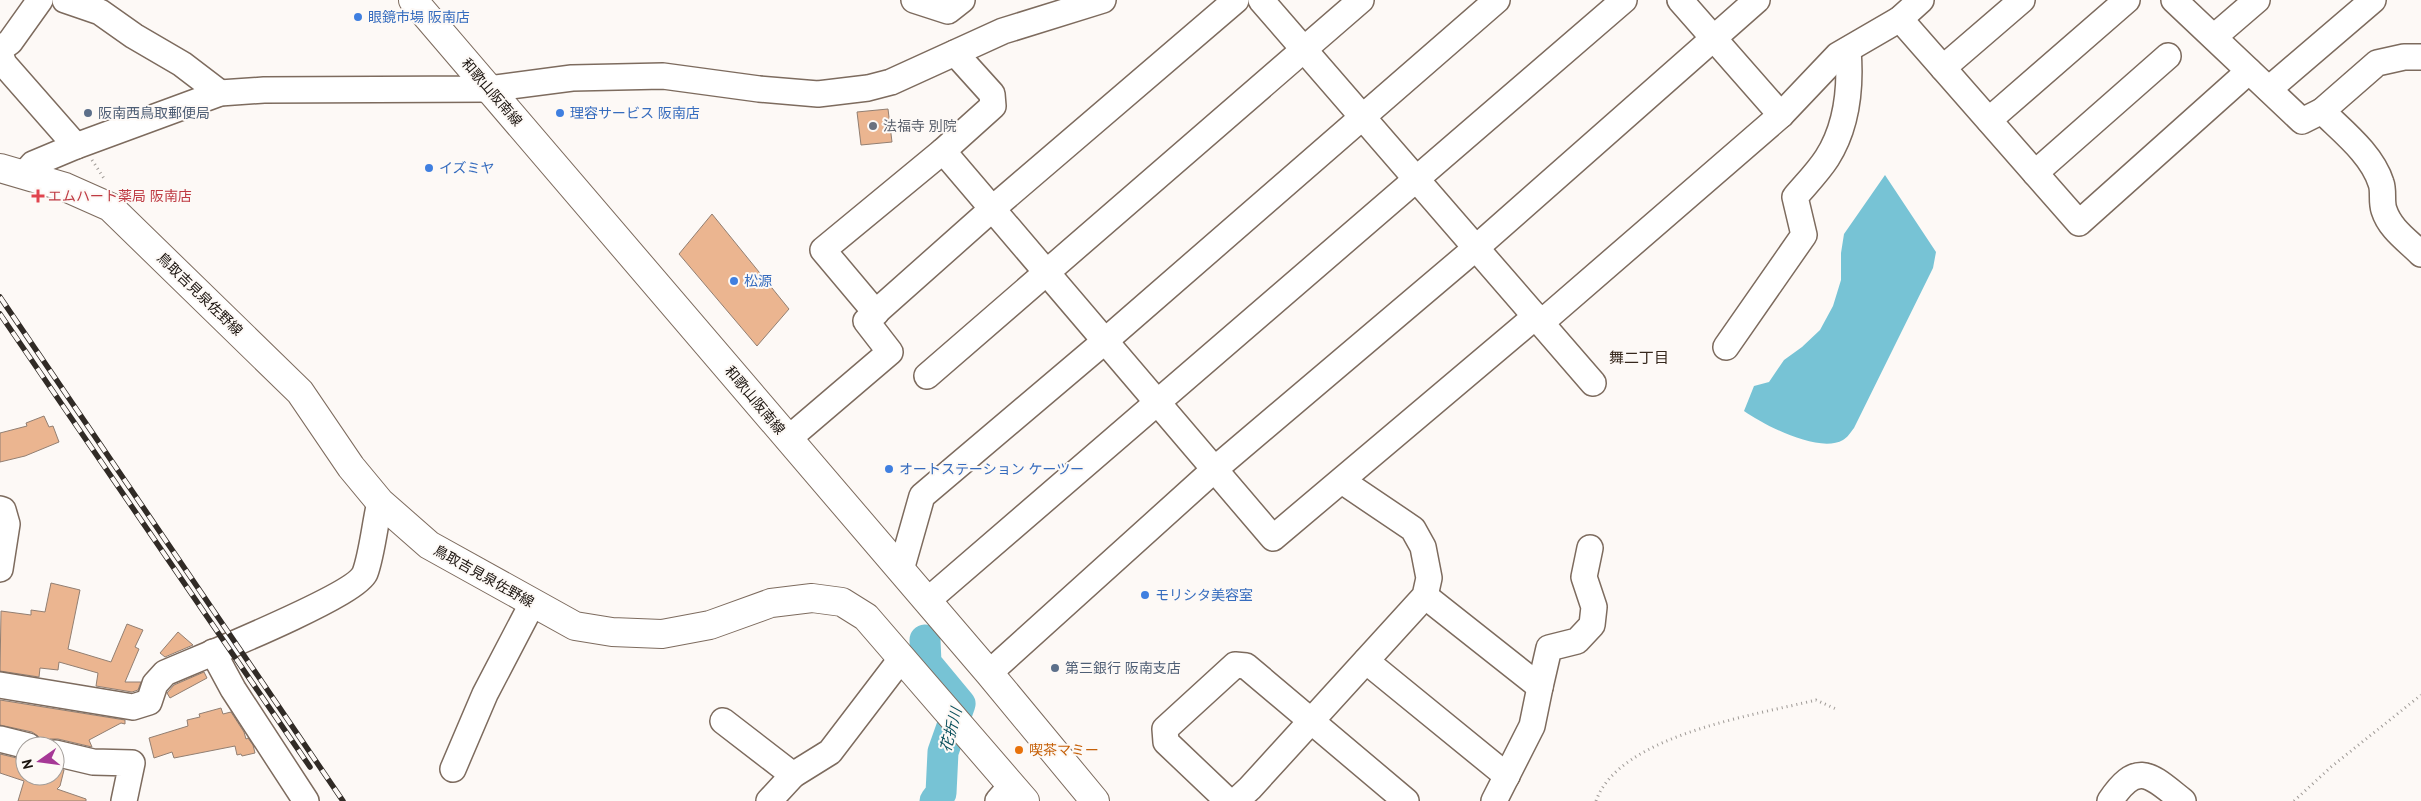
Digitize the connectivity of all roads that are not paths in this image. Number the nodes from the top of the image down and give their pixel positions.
1 (40, 0) edge
2 (65, 0) edge
3 (413, 0) edge
4 (914, 0) edge
5 (962, 0) edge
6 (1103, 0) edge
7 (1236, 0) edge
8 (1261, 0) edge
9 (1361, 0) edge
10 (1496, 0) edge
11 (1624, 0) edge
12 (1680, 0) edge
13 (1757, 0) edge
14 (1921, 0) edge
15 (2022, 0) edge
16 (2128, 0) edge
17 (2174, 0) edge
18 (2257, 0) edge
19 (2373, 0) edge
20 (1900, 19) junction
21 (2214, 37) junction
22 (1714, 38) junction
23 (1304, 50) junction
24 (1848, 50) junction
25 (955, 53) junction
26 (2168, 56) dead end
27 (2421, 57) edge
28 (1, 59) edge
29 (1943, 68) junction
30 (2249, 71) junction
31 (489, 89) junction
32 (2269, 89) junction
33 (220, 93) junction
34 (2322, 111) junction
35 (1781, 115) junction
36 (1363, 118) junction
37 (1988, 120) junction
38 (76, 146) junction
39 (943, 151) junction
40 (13, 170) edge
41 (2035, 173) junction
42 (1416, 178) junction
43 (992, 209) junction
44 (1477, 247) junction
45 (2421, 254) edge
46 (1046, 272) junction
47 (876, 313) junction
48 (1539, 319) junction
49 (1105, 342) junction
50 (1726, 348) dead end
51 (927, 376) dead end
52 (1594, 383) dead end
53 (1156, 401) junction
54 (788, 438) junction
55 (1215, 469) junction
56 (1342, 481) junction
57 (380, 502) junction
58 (0, 509) edge
59 (1590, 548) dead end
60 (0, 568) edge
61 (901, 570) junction
62 (1425, 596) junction
63 (927, 601) junction
64 (532, 604) junction
65 (212, 652) junction
66 (901, 659) junction
67 (1366, 661) junction
68 (989, 673) junction
69 (0, 685) edge
70 (1540, 687) junction
71 (723, 721) dead end
72 (1312, 721) junction
73 (0, 739) edge
74 (15, 743) edge
75 (65, 755) edge
76 (453, 769) dead end
77 (793, 775) junction
78 (1507, 776) junction
79 (1011, 796) edge
80 (1251, 797) edge
81 (124, 801) edge
82 (306, 801) edge
83 (769, 801) edge
84 (1095, 801) edge
85 (1228, 801) edge
86 (1406, 801) edge
87 (1494, 801) edge
88 (2110, 801) edge
89 (2183, 801) edge

1 - 28 street
2 - 33 street
3 - 31 main road, 和歌山阪南線
4 - 5 street
6 - 25 street
7 - 43 street
8 - 23 street
9 - 23 street
10 - 36 street
11 - 42 street
12 - 22 street
13 - 22 street
14 - 20 street
15 - 29 street
16 - 37 street
17 - 21 street
18 - 21 street
19 - 32 street
20 - 24 street
20 - 29 street
21 - 30 street
22 - 35 street
22 - 44 street
23 - 36 street
23 - 46 street
24 - 35 street
24 - 50 street
25 - 31 street
25 - 39 street
26 - 41 street
27 - 34 street
28 - 38 street
29 - 37 street
30 - 32 street
30 - 41 street
31 - 33 street
31 - 54 main road, 和歌山阪南線
32 - 34 street
33 - 38 street
34 - 45 street
35 - 48 street
36 - 42 street
36 - 49 street
37 - 41 street
38 - 40 street
39 - 43 street
39 - 47 street
40 - 57 main road, 鳥取吉見泉佐野線
42 - 44 street
42 - 53 street
43 - 46 street
43 - 47 street
44 - 48 street
44 - 55 street
46 - 49 street
46 - 51 street
47 - 54 street
48 - 52 street
48 - 56 street
49 - 53 street
49 - 61 street
53 - 55 street
53 - 63 street
54 - 61 main road, 和歌山阪南線
55 - 56 street
55 - 68 street
56 - 62 street
57 - 64 main road, 鳥取吉見泉佐野線
57 - 65 street
58 - 60 street
59 - 70 street
61 - 63 main road, 和歌山阪南線
62 - 67 street
62 - 70 street
63 - 68 main road, 和歌山阪南線
64 - 66 main road, 鳥取吉見泉佐野線
64 - 76 street
65 - 69 street
65 - 82 street
66 - 77 street
66 - 79 main road, 鳥取吉見泉佐野線
67 - 72 street
67 - 78 street
68 - 84 main road, 和歌山阪南線
70 - 78 street
71 - 77 street
72 - 80 street
72 - 85 street
72 - 86 street
73 - 74 street
75 - 81 street
77 - 83 street
78 - 87 street
88 - 89 street

